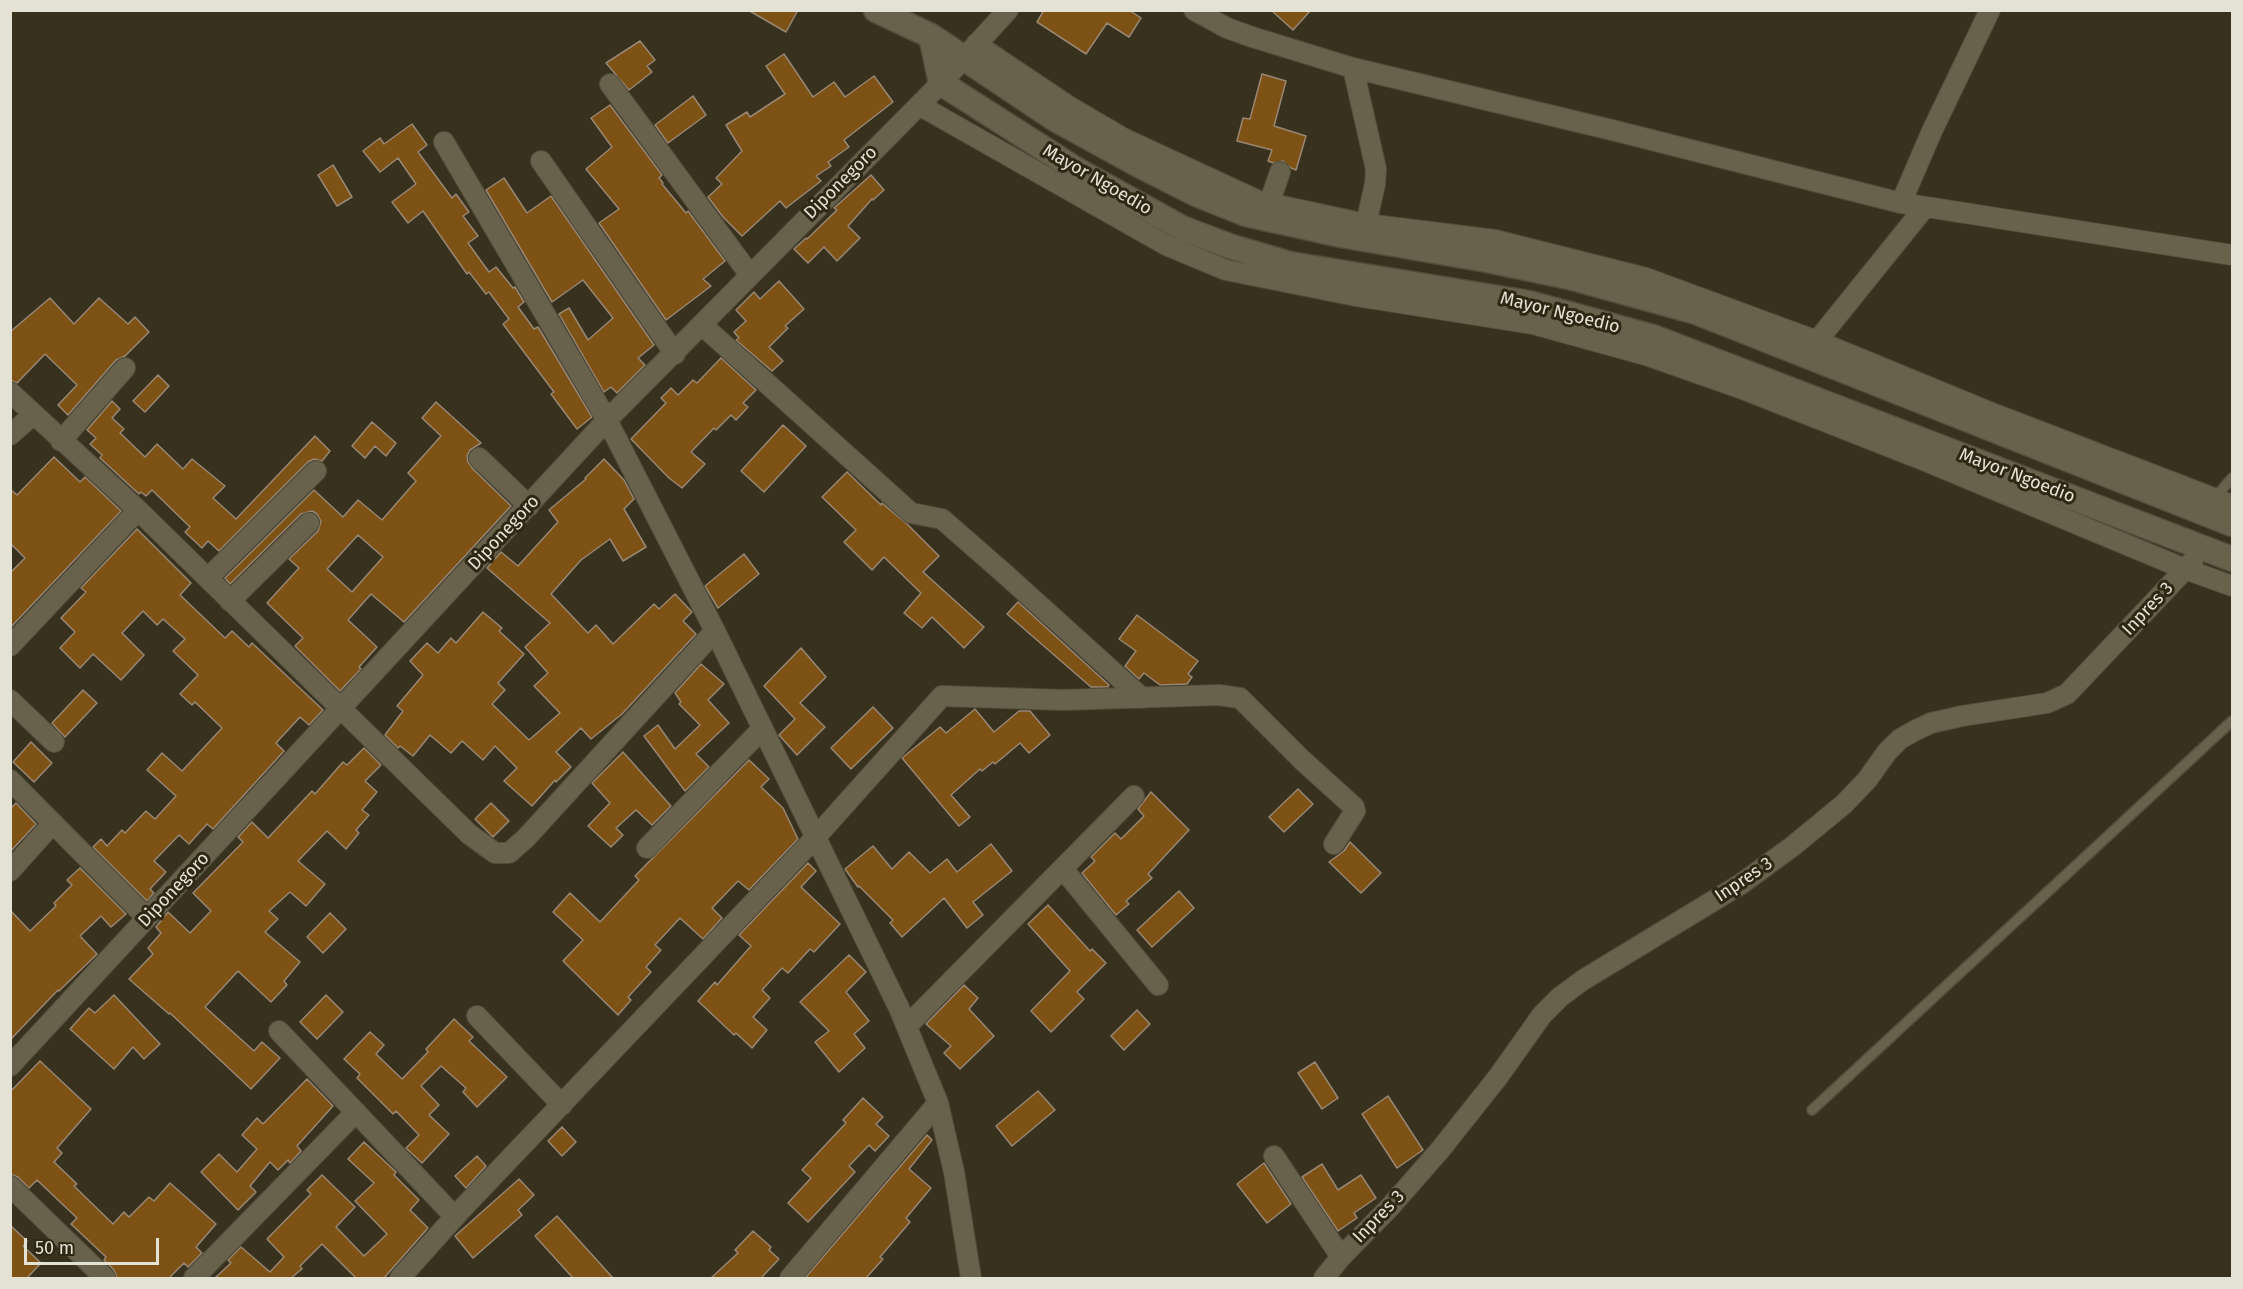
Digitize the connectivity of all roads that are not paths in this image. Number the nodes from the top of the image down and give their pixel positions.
1 (876, 10) edge
2 (1008, 10) edge
3 (1194, 10) edge
4 (1990, 10) edge
5 (931, 36) junction
6 (970, 51) junction
7 (1353, 68) junction
8 (941, 83) junction
9 (610, 84) dead end
10 (919, 105) junction
11 (444, 142) dead end
12 (541, 161) dead end
13 (1901, 203) junction
14 (1925, 207) junction
15 (1246, 214) junction
16 (1367, 221) junction
17 (1232, 247) junction
18 (2232, 255) edge
19 (750, 275) junction
20 (702, 325) junction
21 (1817, 341) junction
22 (675, 354) junction
23 (125, 368) dead end
24 (10, 392) edge
25 (33, 415) junction
26 (608, 420) junction
27 (10, 435) edge
28 (62, 441) junction
29 (479, 458) dead end
30 (316, 471) dead end
31 (2232, 478) edge
32 (2219, 503) edge
33 (529, 506) junction
34 (138, 510) junction
35 (309, 523) dead end
36 (2232, 524) edge
37 (2205, 549) junction
38 (2232, 559) edge
39 (2185, 569) junction
40 (208, 578) junction
41 (2232, 586) edge
42 (230, 601) junction
43 (715, 631) junction
44 (10, 646) edge
45 (1142, 698) junction
46 (10, 700) edge
47 (342, 710) junction
48 (2232, 721) edge
49 (762, 729) junction
50 (54, 742) dead end
51 (10, 780) edge
52 (1134, 796) dead end
53 (53, 824) junction
54 (815, 838) junction
55 (1334, 844) dead end
56 (646, 848) dead end
57 (1063, 869) junction
58 (10, 872) edge
59 (147, 918) junction
60 (1158, 985) dead end
61 (477, 1016) dead end
62 (907, 1026) junction
63 (279, 1031) dead end
64 (10, 1066) edge
65 (938, 1102) junction
66 (562, 1105) junction
67 (1812, 1110) dead end
68 (356, 1112) junction
69 (1274, 1156) dead end
70 (10, 1186) edge
71 (455, 1217) junction
72 (1341, 1257) junction
73 (406, 1277) edge
74 (105, 1278) edge
75 (194, 1278) edge
76 (790, 1278) edge
77 (971, 1278) edge
78 (1324, 1278) edge

1 - 5 street, Mayor Ngoedio
2 - 6 street, Diponegoro
3 - 7 street
4 - 13 street
5 - 6 street, Mayor Ngoedio
5 - 8 street
6 - 8 street, Diponegoro
6 - 15 street, Mayor Ngoedio
6 - 16 street
7 - 13 street
7 - 16 street
8 - 10 street, Diponegoro
8 - 17 street, Mayor Ngoedio
9 - 19 street
10 - 19 street, Diponegoro
10 - 39 street
11 - 26 street
12 - 22 street
13 - 14 street
14 - 18 street
14 - 21 street
15 - 17 street
15 - 32 street, Mayor Ngoedio
16 - 21 street
17 - 37 street, Mayor Ngoedio
19 - 20 street, Diponegoro
20 - 22 street, Diponegoro
20 - 45 street
21 - 32 street
22 - 26 street, Diponegoro
23 - 28 street
24 - 25 street
25 - 27 street
25 - 28 street
26 - 33 street, Diponegoro
26 - 43 street
28 - 34 street
29 - 33 street
30 - 40 street
31 - 32 lane
32 - 36 street, Mayor Ngoedio
33 - 47 street, Diponegoro
34 - 40 street
34 - 44 street
35 - 42 street
37 - 38 street, Mayor Ngoedio
37 - 39 street, Inpres 3
39 - 41 street
39 - 72 street, Inpres 3
40 - 42 street
42 - 47 street
43 - 47 street
43 - 49 street
45 - 54 street
45 - 55 street
46 - 50 street
47 - 59 street, Diponegoro
48 - 67 lane
49 - 54 street
49 - 56 street
51 - 53 street
52 - 57 street
53 - 58 street
53 - 59 street
54 - 62 street
54 - 66 street
57 - 60 street
57 - 62 street
59 - 64 street, Diponegoro
61 - 66 street
62 - 65 street
63 - 68 street
65 - 76 street
65 - 77 street
66 - 71 street
68 - 71 street
68 - 75 street
69 - 72 street
70 - 74 street
71 - 73 street
72 - 78 street, Inpres 3

